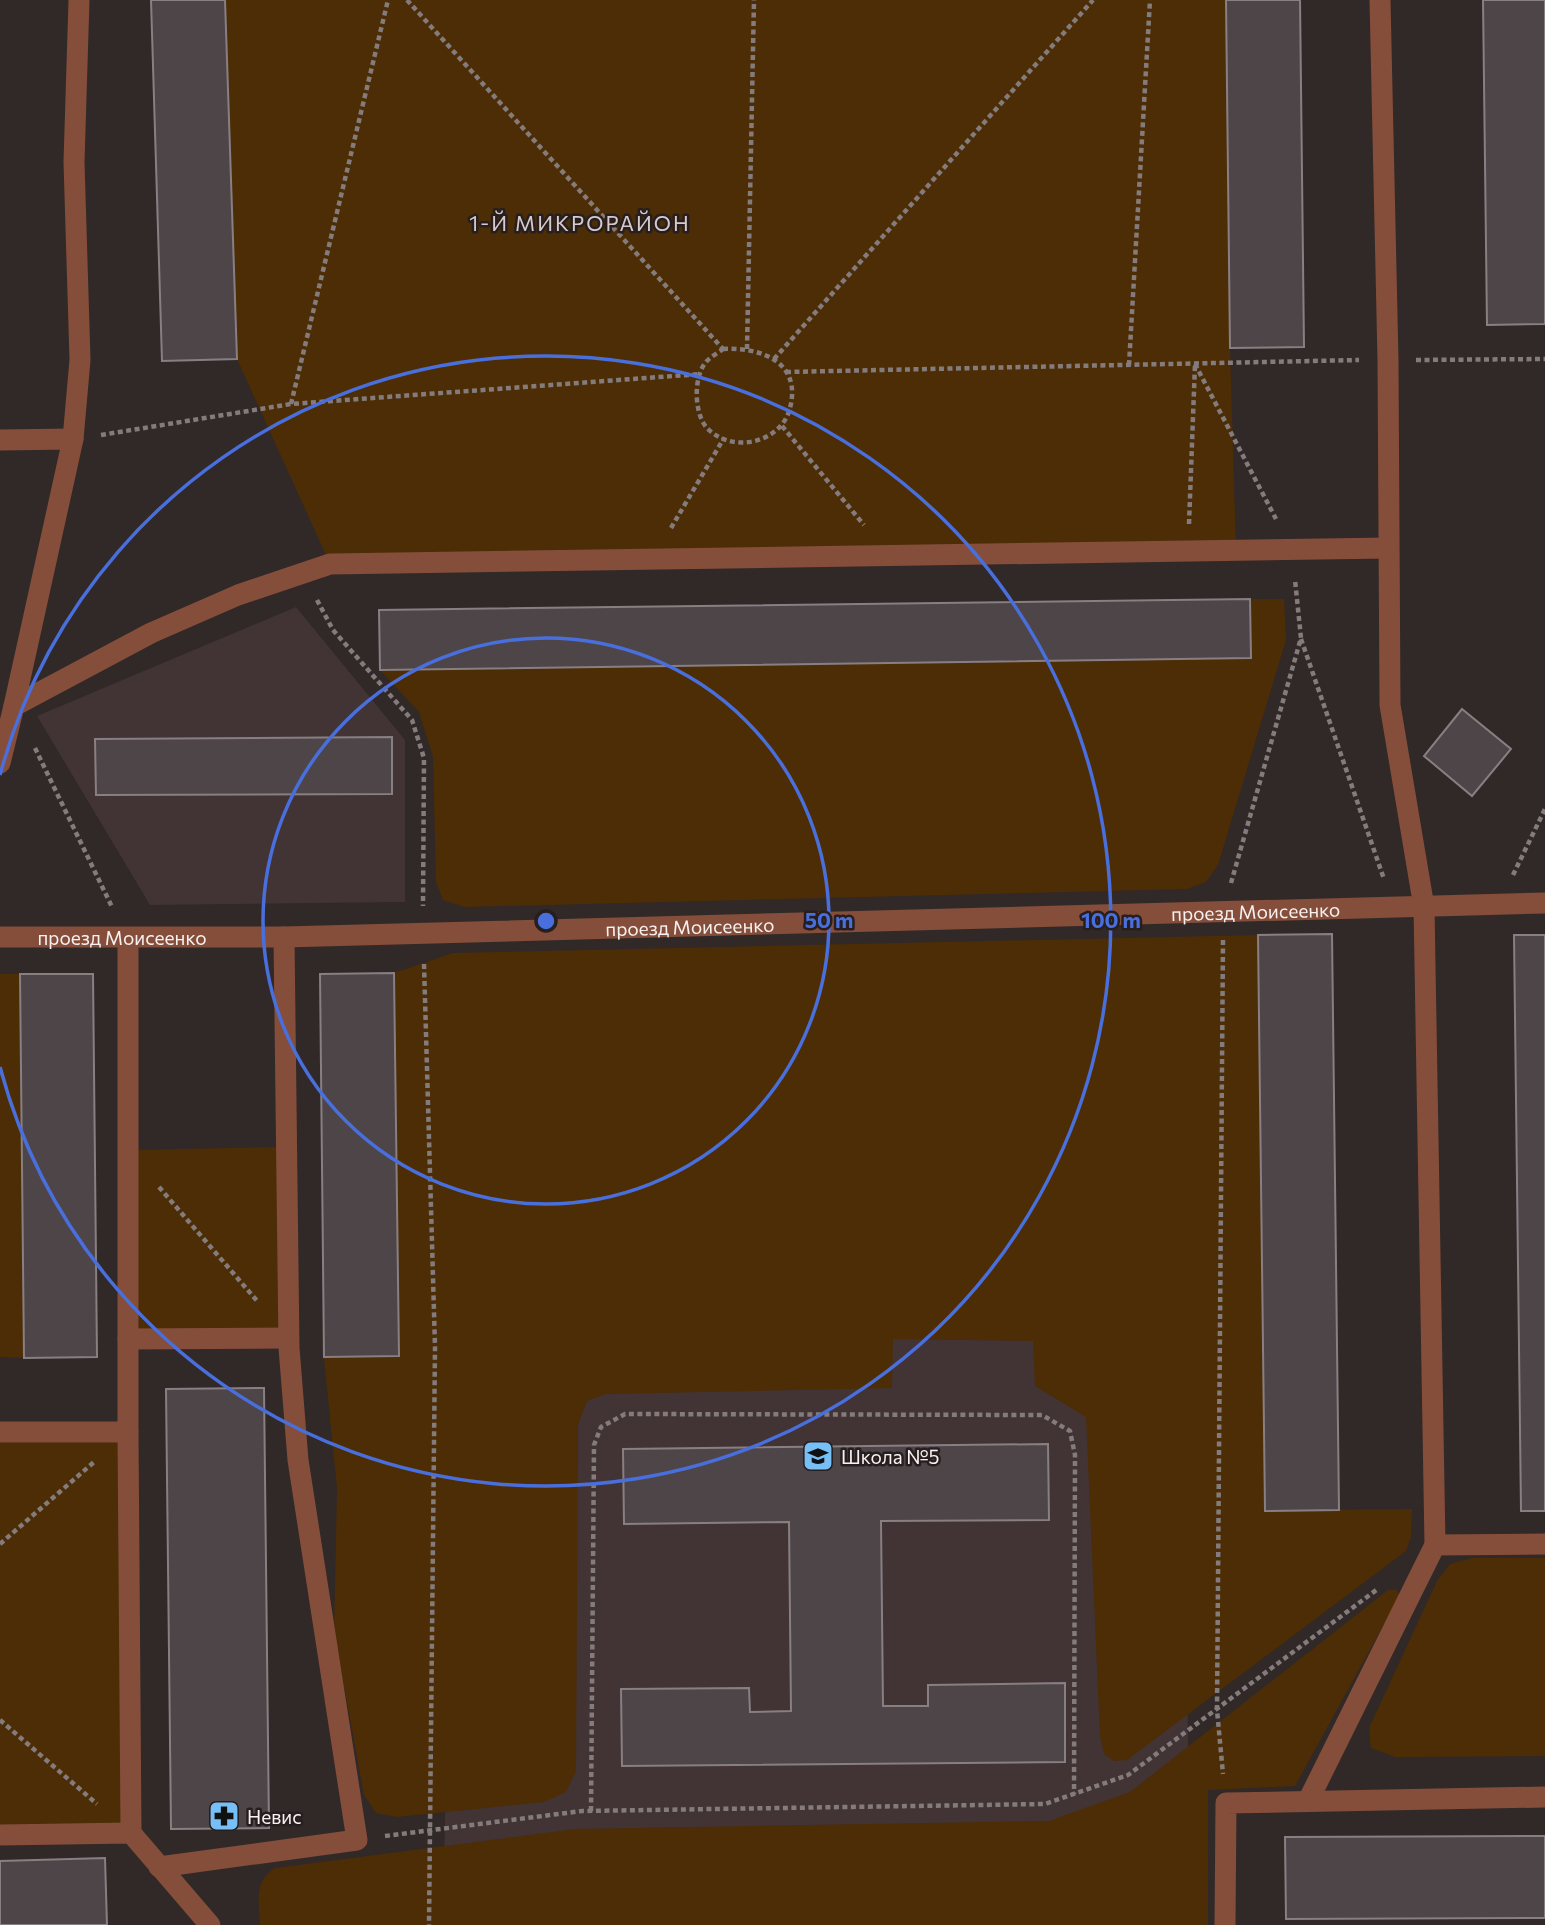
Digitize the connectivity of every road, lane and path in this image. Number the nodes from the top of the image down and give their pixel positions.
1 (79, 0) edge
2 (388, 0) edge
3 (407, 0) edge
4 (754, 0) edge
5 (1093, 0) edge
6 (1150, 0) edge
7 (1380, 0) edge
8 (723, 349) junction
9 (747, 349) junction
10 (774, 359) junction
11 (1545, 359) edge
12 (1388, 360) junction
13 (1195, 364) junction
14 (1129, 365) junction
15 (786, 372) junction
16 (701, 374) junction
17 (291, 404) junction
18 (782, 426) junction
19 (724, 438) junction
20 (73, 439) junction
21 (0, 440) edge
22 (1388, 548) junction
23 (1292, 550) junction
24 (1188, 551) junction
25 (889, 556) junction
26 (653, 559) junction
27 (310, 571) junction
28 (1301, 638) junction
29 (14, 706) junction
30 (0, 763) edge
31 (1545, 809) edge
32 (1545, 903) edge
33 (1499, 904) junction
34 (1424, 906) junction
35 (1394, 907) junction
36 (1223, 912) junction
37 (423, 934) junction
38 (0, 937) edge
39 (284, 937) junction
40 (128, 939) junction
41 (128, 1150) junction
42 (289, 1338) junction
43 (128, 1339) junction
44 (0, 1432) edge
45 (128, 1432) junction
46 (0, 1544) edge
47 (1545, 1544) edge
48 (1435, 1545) junction
49 (1380, 1586) dead end
50 (1217, 1710) junction
51 (0, 1720) edge
52 (1074, 1794) junction
53 (1545, 1797) edge
54 (1308, 1801) junction
55 (1226, 1803) junction
56 (591, 1811) junction
57 (429, 1830) junction
58 (131, 1833) junction
59 (0, 1835) edge
60 (357, 1840) junction
61 (159, 1867) junction
62 (210, 1925) edge
63 (429, 1925) edge
64 (1225, 1925) edge

1 - 20 street
2 - 17 path
3 - 8 path
4 - 9 path
5 - 10 path
6 - 14 path
7 - 12 street
8 - 9 path
8 - 16 path
9 - 10 path
10 - 15 path
11 - 12 path
12 - 13 path
12 - 22 street
13 - 14 path
13 - 23 path
13 - 24 path
14 - 15 path
15 - 18 path
16 - 17 path
16 - 19 path
17 - 20 path
18 - 19 path
18 - 25 path
19 - 26 path
20 - 21 street
20 - 29 street
22 - 23 street
22 - 34 street
23 - 24 street
23 - 28 path
24 - 25 street
25 - 26 street
26 - 27 street
27 - 29 street
27 - 37 path
28 - 35 path
28 - 36 path
29 - 30 street
29 - 40 path
31 - 33 path
32 - 33 street, проезд Моисеенко
33 - 34 street, проезд Моисеенко
34 - 35 street, проезд Моисеенко
34 - 48 street
35 - 36 street, проезд Моисеенко
36 - 37 street, проезд Моисеенко
36 - 50 path
37 - 39 street, проезд Моисеенко
37 - 57 path
38 - 40 street, проезд Моисеенко
39 - 40 street, проезд Моисеенко
39 - 42 street
40 - 41 street
41 - 42 path
41 - 43 street
42 - 43 street
42 - 60 street
43 - 45 street
44 - 45 street
45 - 46 path
45 - 58 street
47 - 48 street
48 - 54 street
49 - 50 path
50 - 52 path
50 - 55 path
51 - 58 path
52 - 56 path
52 - 56 path
53 - 54 street
54 - 55 street
55 - 64 street
56 - 57 path
57 - 60 path
57 - 63 path
58 - 59 street
58 - 61 street
60 - 61 street
61 - 62 street

